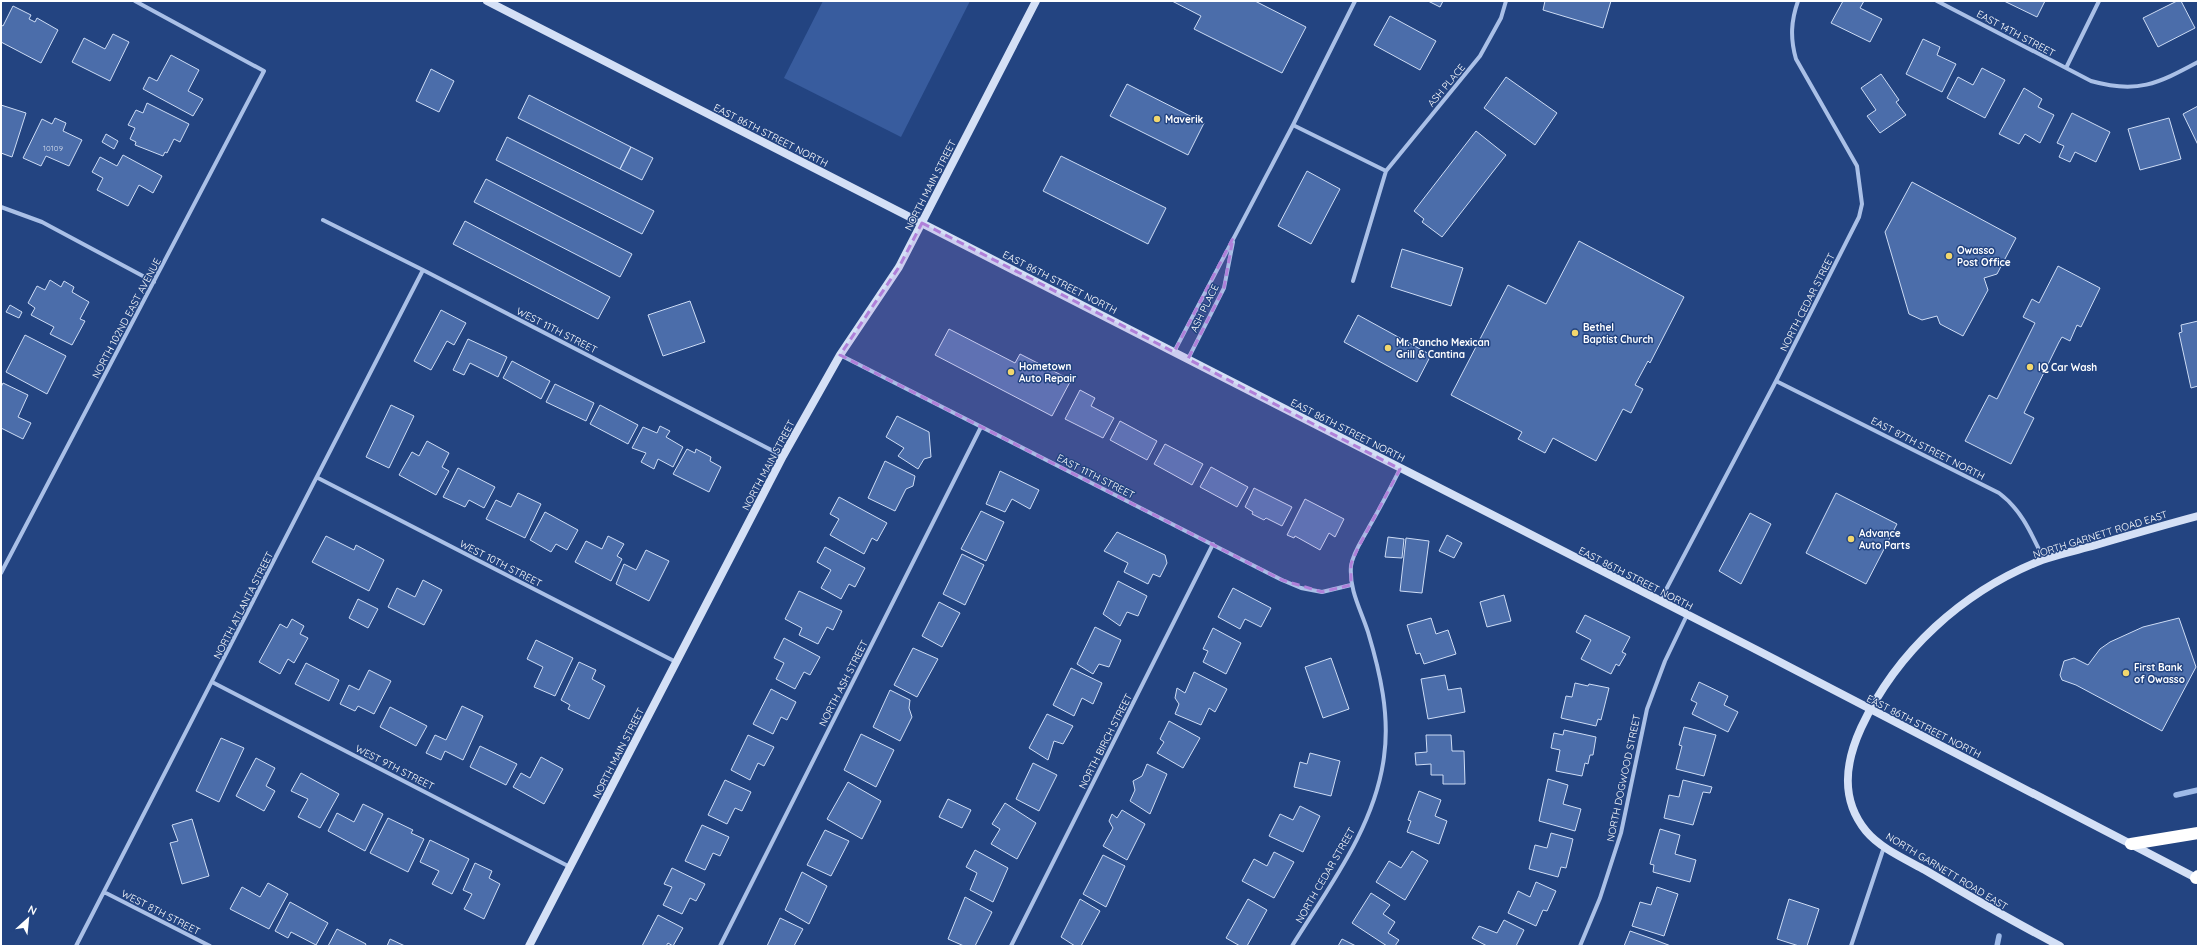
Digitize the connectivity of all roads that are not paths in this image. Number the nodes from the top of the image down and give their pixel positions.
1 (135, 1) edge
2 (487, 1) edge
3 (1036, 1) edge
4 (1354, 1) edge
5 (1506, 1) edge
6 (1798, 1) edge
7 (1937, 1) edge
8 (2099, 1) edge
9 (2198, 62) edge
10 (2066, 68) junction
11 (1293, 125) junction
12 (1386, 171) junction
13 (1, 207) edge
14 (323, 220) dead end
15 (922, 223) junction
16 (1234, 238) junction
17 (423, 270) junction
18 (1353, 281) dead end
19 (154, 282) junction
20 (1174, 352) junction
21 (840, 355) junction
22 (1188, 359) junction
23 (1776, 381) junction
24 (981, 427) junction
25 (784, 456) junction
26 (1400, 469) junction
27 (318, 478) junction
28 (2198, 516) edge
29 (1213, 544) junction
30 (2044, 560) junction
31 (1, 573) edge
32 (1351, 585) junction
33 (1660, 601) junction
34 (1687, 615) junction
35 (676, 662) junction
36 (212, 682) junction
37 (1870, 710) junction
38 (2198, 833) edge
39 (2131, 844) junction
40 (1884, 846) junction
41 (570, 867) junction
42 (2197, 878) edge
43 (104, 892) junction
44 (76, 946) edge
45 (210, 946) edge
46 (529, 946) edge
47 (720, 946) edge
48 (1011, 946) edge
49 (1292, 946) edge
50 (1580, 946) edge
51 (1851, 946) edge
52 (2060, 946) edge

1 - 19 street, NORTH 102ND EAST AVENUE
2 - 15 main road, EAST 86TH STREET NORTH
3 - 15 main road, NORTH MAIN STREET
4 - 11 street, ASH PLACE
5 - 12 street, ASH PLACE
6 - 23 street, NORTH CEDAR STREET
7 - 10 street, EAST 14TH STREET
8 - 10 street
9 - 10 street, EAST 14TH STREET
11 - 12 street
11 - 16 street, ASH PLACE
12 - 18 street, ASH PLACE
13 - 19 street
14 - 17 street, WEST 11TH STREET
15 - 20 main road, EAST 86TH STREET NORTH
15 - 21 main road, NORTH MAIN STREET
16 - 20 street, ASH PLACE
16 - 22 street, ASH PLACE
17 - 25 street, WEST 11TH STREET
17 - 27 street, NORTH ATLANTA STREET
19 - 31 street, NORTH 102ND EAST AVENUE
20 - 22 main road, EAST 86TH STREET NORTH
21 - 24 street, EAST 11TH STREET
21 - 25 main road, NORTH MAIN STREET
22 - 26 main road, EAST 86TH STREET NORTH
23 - 30 street, EAST 87TH STREET NORTH
23 - 33 street, NORTH CEDAR STREET
24 - 29 street, EAST 11TH STREET
24 - 47 street, NORTH ASH STREET
25 - 35 main road, NORTH MAIN STREET
26 - 32 street, NORTH CEDAR STREET
26 - 33 main road, EAST 86TH STREET NORTH
27 - 35 street, WEST 10TH STREET
27 - 36 street, NORTH ATLANTA STREET
28 - 30 main road, NORTH GARNETT ROAD EAST
29 - 32 street, EAST 11TH STREET
29 - 48 street, NORTH BIRCH STREET
30 - 37 main road, NORTH GARNETT ROAD EAST
32 - 49 street, NORTH CEDAR STREET
33 - 34 main road, EAST 86TH STREET NORTH
34 - 37 main road, EAST 86TH STREET NORTH
34 - 50 street, NORTH DOGWOOD STREET
35 - 41 main road, NORTH MAIN STREET
36 - 41 street, WEST 9TH STREET
36 - 43 street, NORTH ATLANTA STREET
37 - 39 main road, EAST 86TH STREET NORTH
37 - 40 main road, NORTH GARNETT ROAD EAST
38 - 39 highway
39 - 42 main road, EAST 86TH STREET NORTH
40 - 51 street
40 - 52 main road, NORTH GARNETT ROAD EAST
41 - 46 main road, NORTH MAIN STREET
43 - 44 street, NORTH ATLANTA STREET
43 - 45 street, WEST 8TH STREET

